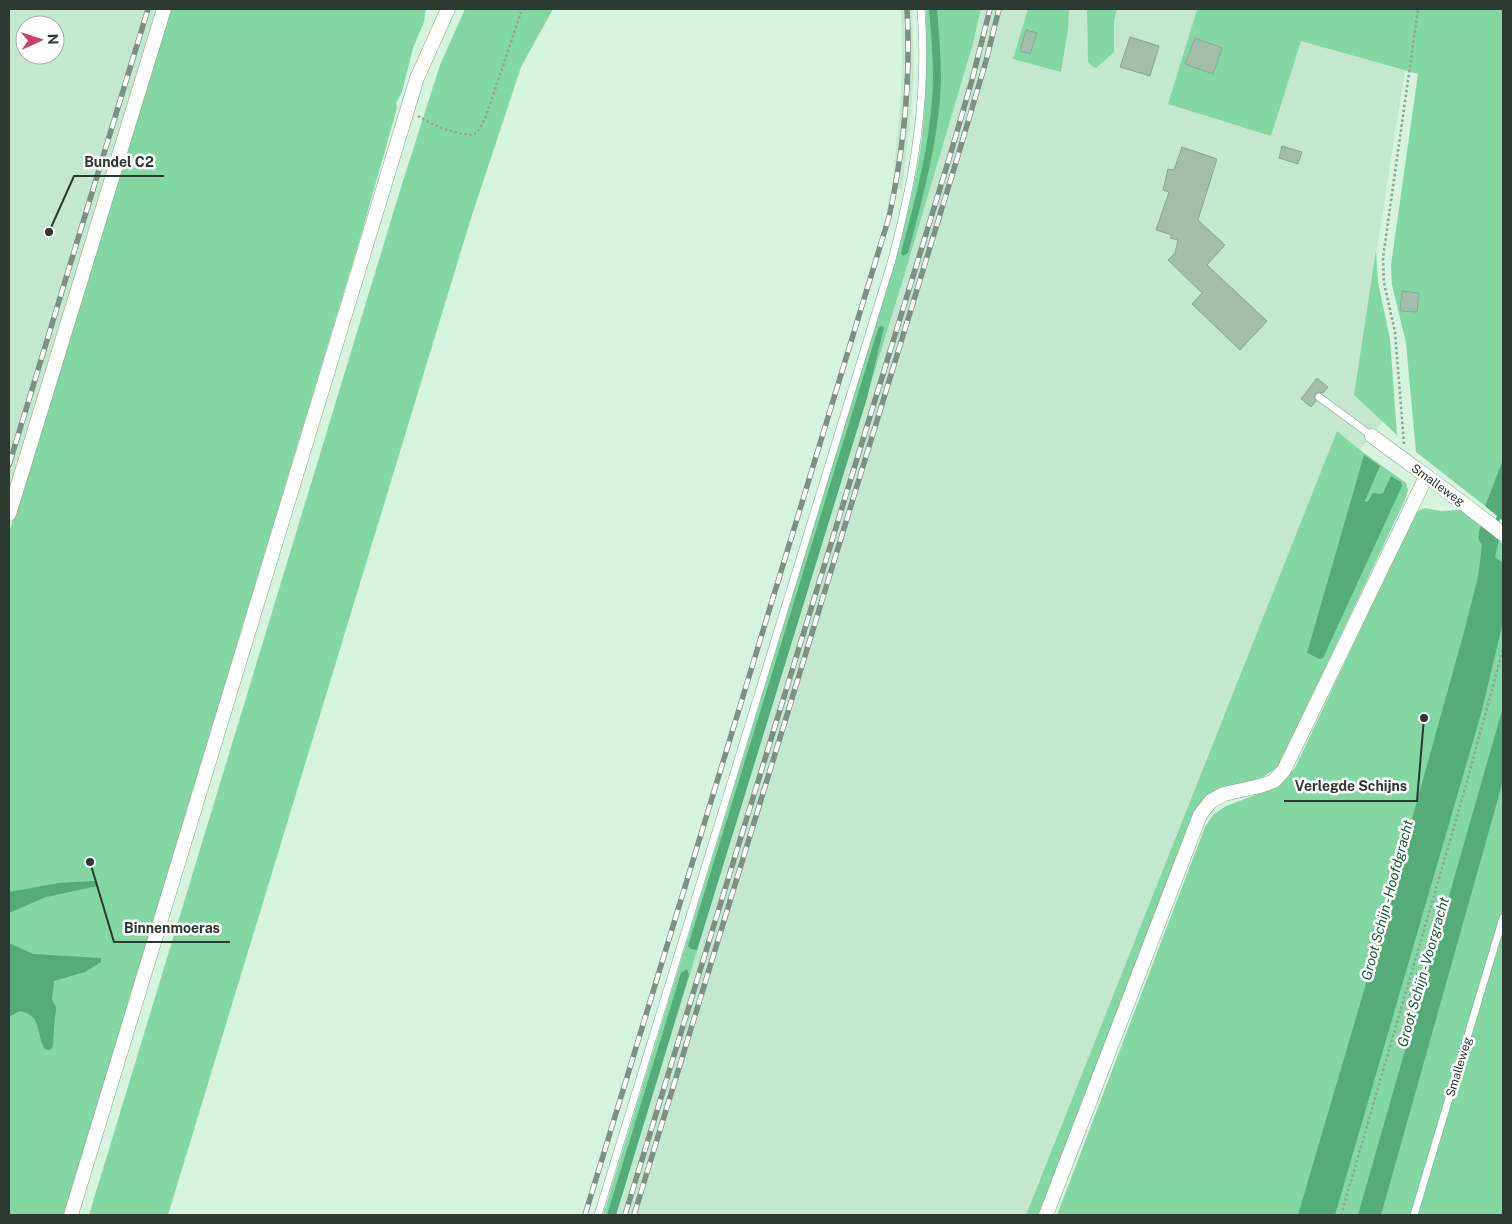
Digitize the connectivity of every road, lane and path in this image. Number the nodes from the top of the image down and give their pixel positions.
1 (164, 9) edge
2 (448, 9) edge
3 (522, 9) edge
4 (921, 9) edge
5 (1418, 9) edge
6 (408, 110) junction
7 (1319, 398) dead end
8 (1372, 436) joint
9 (1405, 461) junction
10 (1426, 477) junction
11 (9, 514) edge
12 (1503, 534) edge
13 (1503, 649) edge
14 (1503, 918) edge
15 (71, 1215) edge
16 (598, 1215) edge
17 (1046, 1215) edge
18 (1341, 1215) edge
19 (1414, 1215) edge

1 - 11 street
2 - 6 street
3 - 6 path
4 - 16 lane
5 - 9 path
6 - 15 street
7 - 8 lane
8 - 9 street, Smalleweg
9 - 10 street, Smalleweg
10 - 12 street, Smalleweg
10 - 17 street
13 - 18 path
14 - 19 lane, Smalleweg

